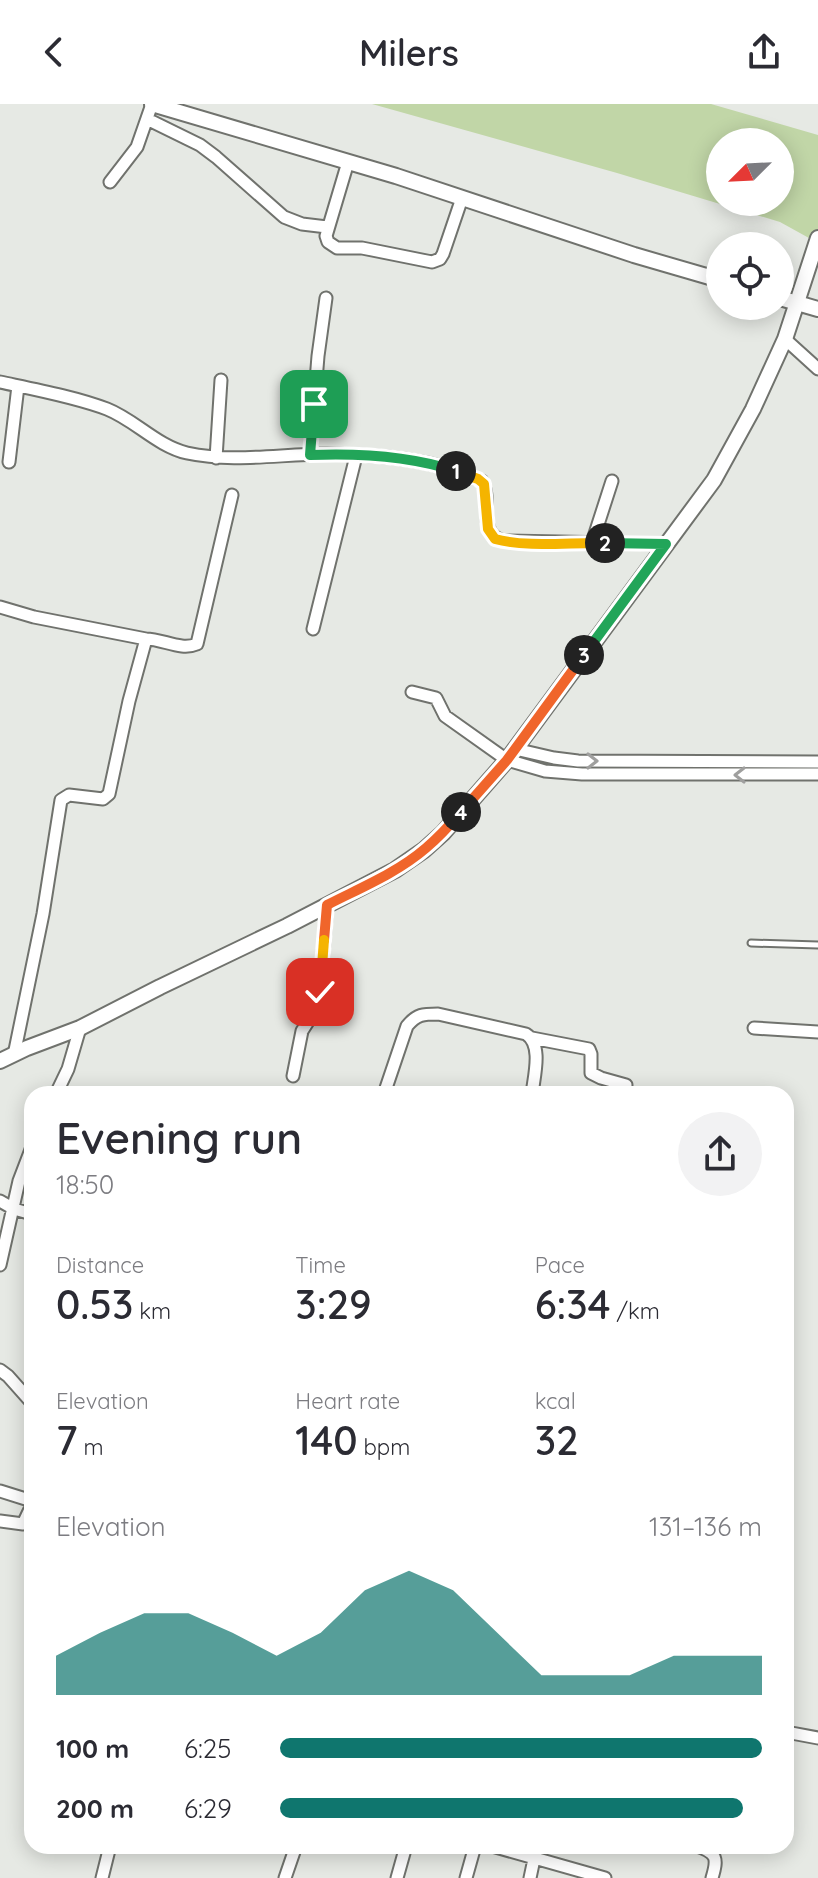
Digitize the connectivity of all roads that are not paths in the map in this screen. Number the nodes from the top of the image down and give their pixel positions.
1 (152, 104) edge
2 (147, 119) junction
3 (348, 162) junction
4 (110, 182) dead end
5 (462, 198) junction
6 (327, 227) junction
7 (818, 238) edge
8 (706, 276) edge
9 (326, 298) dead end
10 (794, 302) edge
11 (798, 303) junction
12 (818, 309) edge
13 (785, 339) junction
14 (818, 369) edge
15 (221, 380) dead end
16 (0, 382) edge
17 (18, 386) junction
18 (310, 455) junction
19 (356, 456) junction
20 (216, 458) junction
21 (9, 462) dead end
22 (612, 481) dead end
23 (232, 495) dead end
24 (592, 543) junction
25 (666, 544) junction
26 (0, 607) edge
27 (313, 629) dead end
28 (146, 639) junction
29 (412, 692) dead end
30 (511, 754) junction
31 (705, 761) junction
32 (818, 762) edge
33 (818, 774) edge
34 (705, 775) junction
35 (327, 905) junction
36 (751, 943) dead end
37 (818, 945) edge
38 (80, 1028) junction
39 (754, 1028) dead end
40 (818, 1032) edge
41 (532, 1038) junction
42 (7, 1058) edge
43 (293, 1076) dead end
44 (626, 1085) dead end
45 (60, 1086) edge
46 (387, 1086) edge
47 (533, 1086) edge
48 (24, 1168) edge
49 (0, 1201) edge
50 (14, 1209) junction
51 (24, 1212) edge
52 (0, 1265) edge
53 (0, 1370) edge
54 (24, 1394) edge
55 (0, 1491) edge
56 (24, 1503) edge
57 (0, 1521) edge
58 (24, 1522) edge
59 (794, 1734) edge
60 (818, 1738) edge
61 (108, 1854) edge
62 (293, 1854) edge
63 (404, 1854) edge
64 (473, 1854) edge
65 (521, 1854) edge
66 (712, 1854) edge
67 (534, 1859) junction
68 (102, 1878) edge
69 (285, 1878) edge
70 (397, 1878) edge
71 (466, 1878) edge
72 (530, 1878) edge
73 (605, 1878) edge
74 (712, 1878) edge

1 - 2 street
1 - 3 street
2 - 4 street
2 - 6 street
3 - 5 street
3 - 6 street
5 - 6 street
5 - 8 street
7 - 11 street
9 - 18 street
10 - 11 street
11 - 12 street
11 - 13 street
13 - 14 street
13 - 25 street
15 - 20 street
16 - 17 street
17 - 20 street
17 - 21 street
18 - 19 street
18 - 20 street
19 - 24 street
19 - 27 street
22 - 24 street
23 - 28 street
24 - 25 street
25 - 30 street
26 - 28 street
28 - 42 street
29 - 30 street
30 -> 31 street
30 - 34 street
30 - 35 street
31 - 32 street
31 - 34 street
33 -> 34 street
35 - 38 street
35 - 43 street
36 - 37 lane
38 - 42 street
38 - 45 street
39 - 40 street
41 - 44 street
41 - 46 street
41 - 47 street
48 - 50 street
49 - 50 street
50 - 51 street
50 - 52 street
53 - 54 street
55 - 56 street
57 - 58 street
59 - 60 street
61 - 68 street
62 - 69 street
63 - 70 street
64 - 71 street
65 - 67 street
66 - 74 street
67 - 72 street
67 - 73 street

